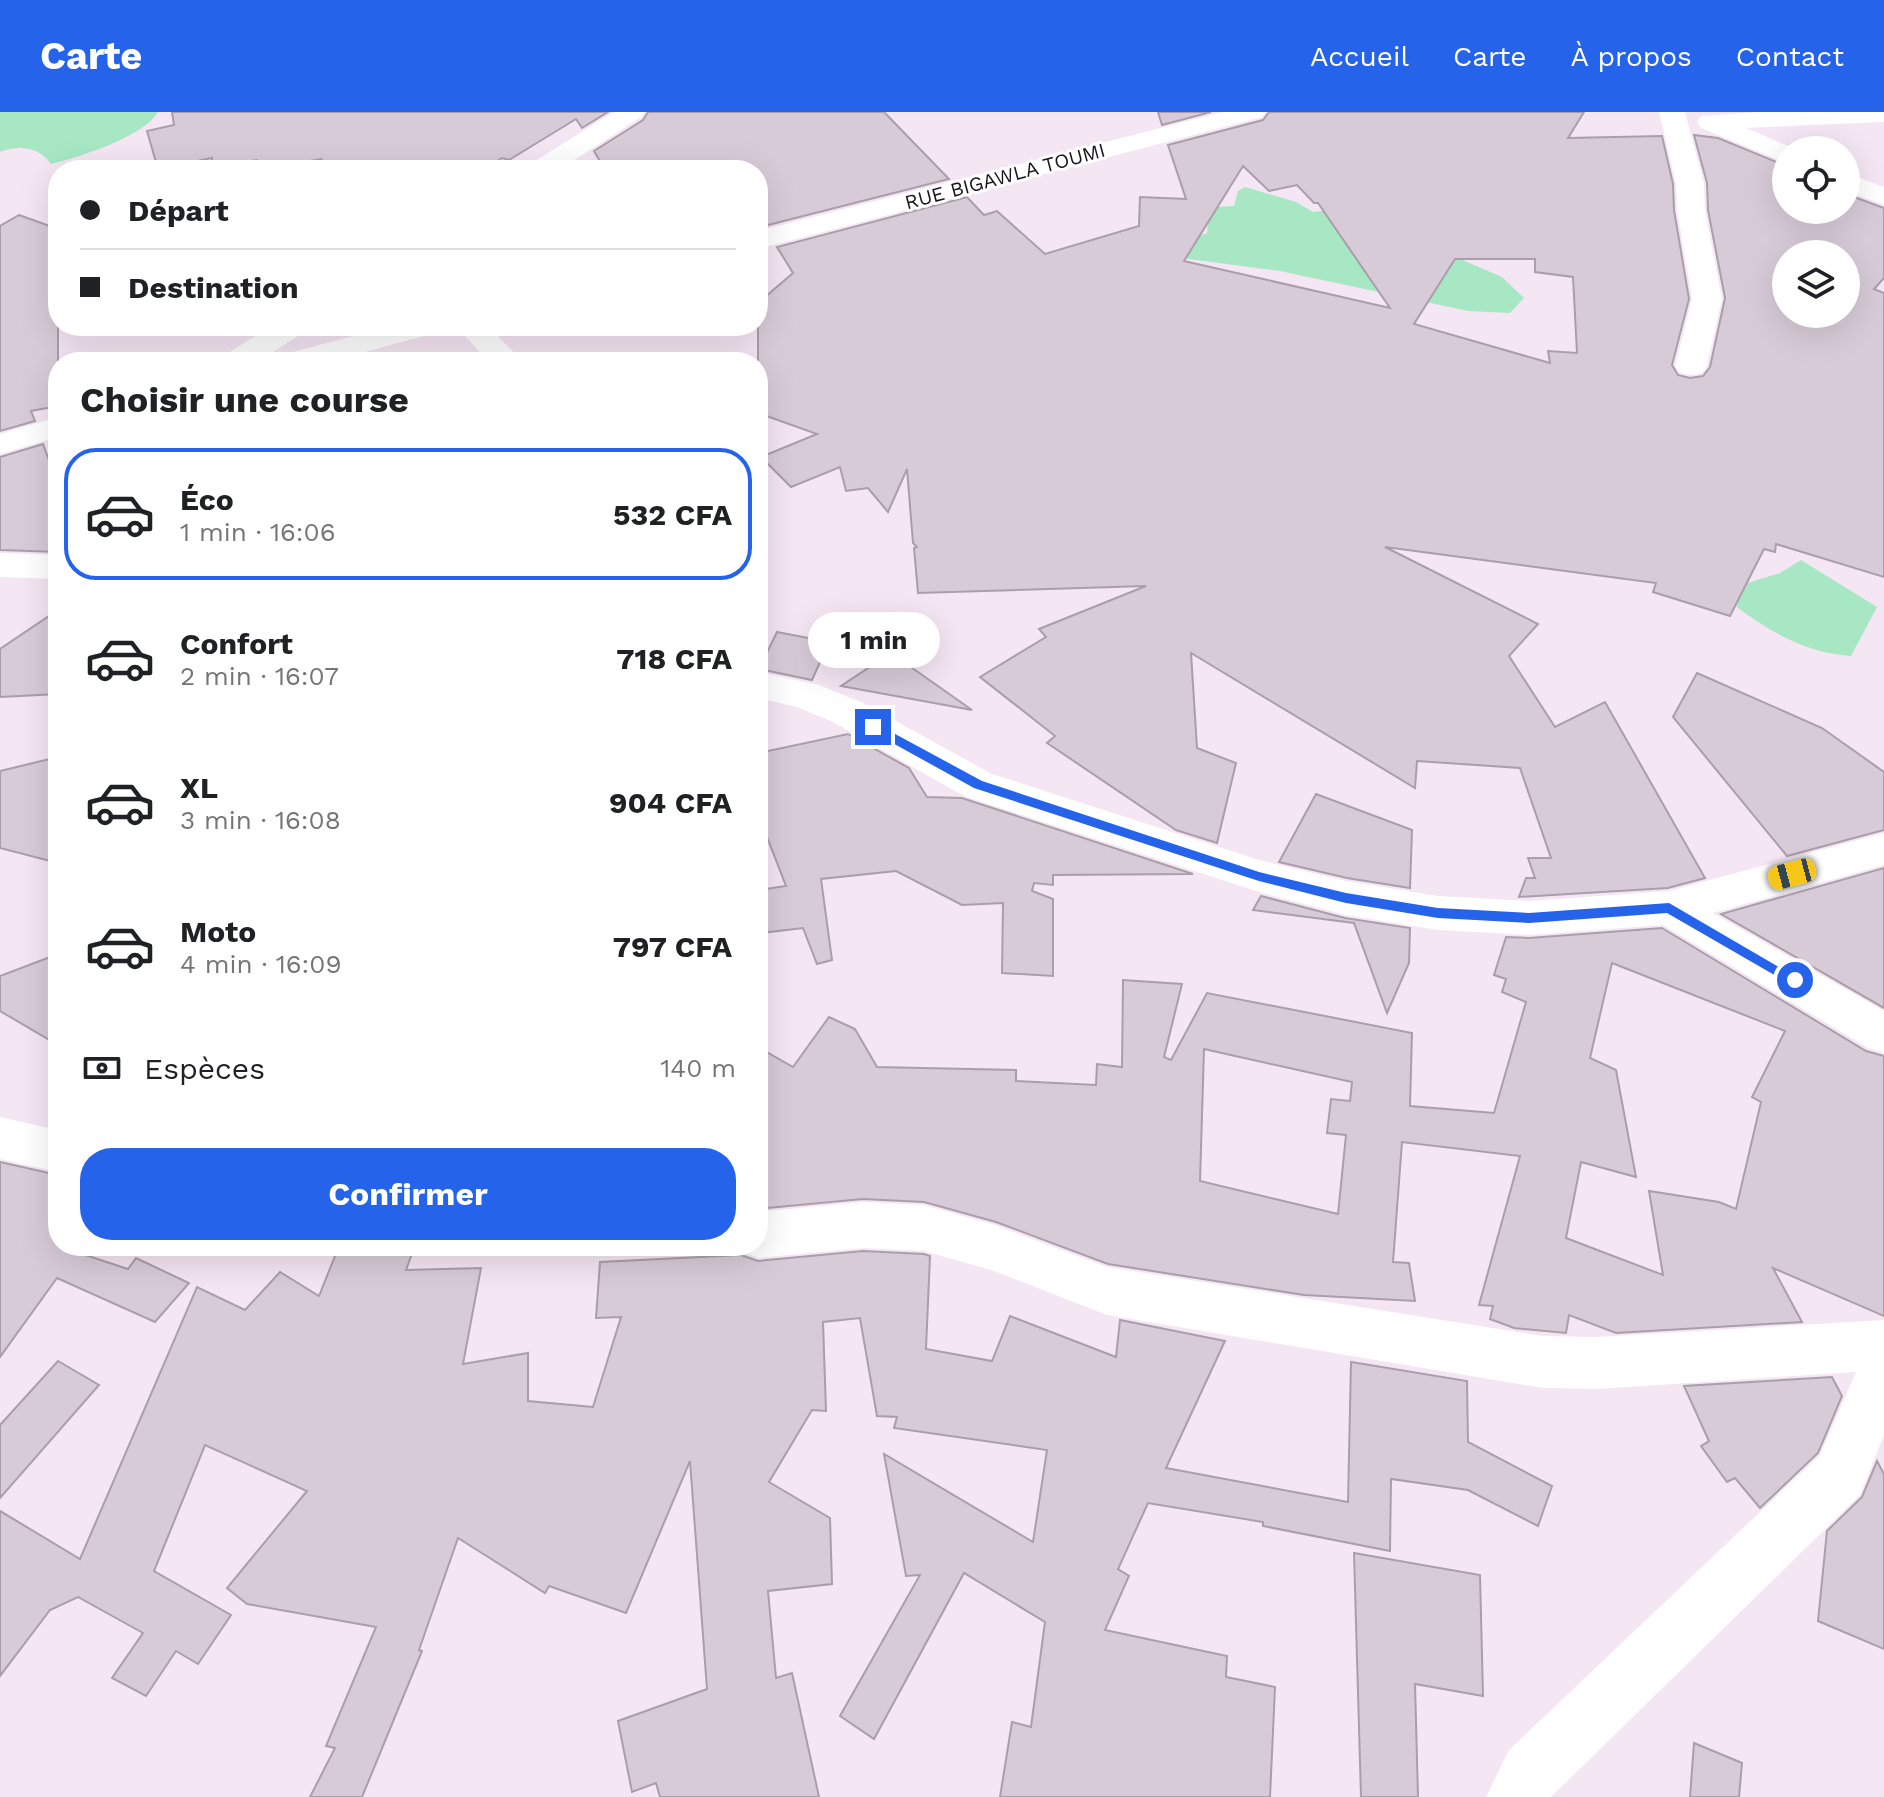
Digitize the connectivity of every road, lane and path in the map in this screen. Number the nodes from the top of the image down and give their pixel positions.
1 (632, 112) edge
2 (1253, 112) edge
3 (1672, 112) edge
4 (1884, 114) edge
5 (1699, 117) edge
6 (1772, 149) edge
7 (556, 160) edge
8 (1860, 187) edge
9 (1884, 197) edge
10 (768, 237) edge
11 (277, 336) edge
12 (390, 336) edge
13 (481, 336) edge
14 (252, 352) edge
15 (330, 352) edge
16 (497, 352) edge
17 (1691, 366) dead end
18 (48, 430) edge
19 (0, 444) edge
20 (0, 565) edge
21 (48, 567) edge
22 (768, 687) edge
23 (1884, 849) edge
24 (1669, 908) junction
25 (1884, 1034) edge
26 (0, 1138) edge
27 (48, 1149) edge
28 (768, 1234) edge
29 (1884, 1345) edge
30 (1884, 1370) edge
31 (1517, 1797) edge

1 - 7 street
2 - 10 street, RUE BIGAWLA TOUMI
3 - 17 street
4 - 5 street
5 - 6 street
8 - 9 street
11 - 14 street
12 - 15 street
13 - 16 street
18 - 19 street
20 - 21 street
22 - 24 street
23 - 24 street
24 - 25 street
26 - 27 street
28 - 29 street
30 - 31 street

